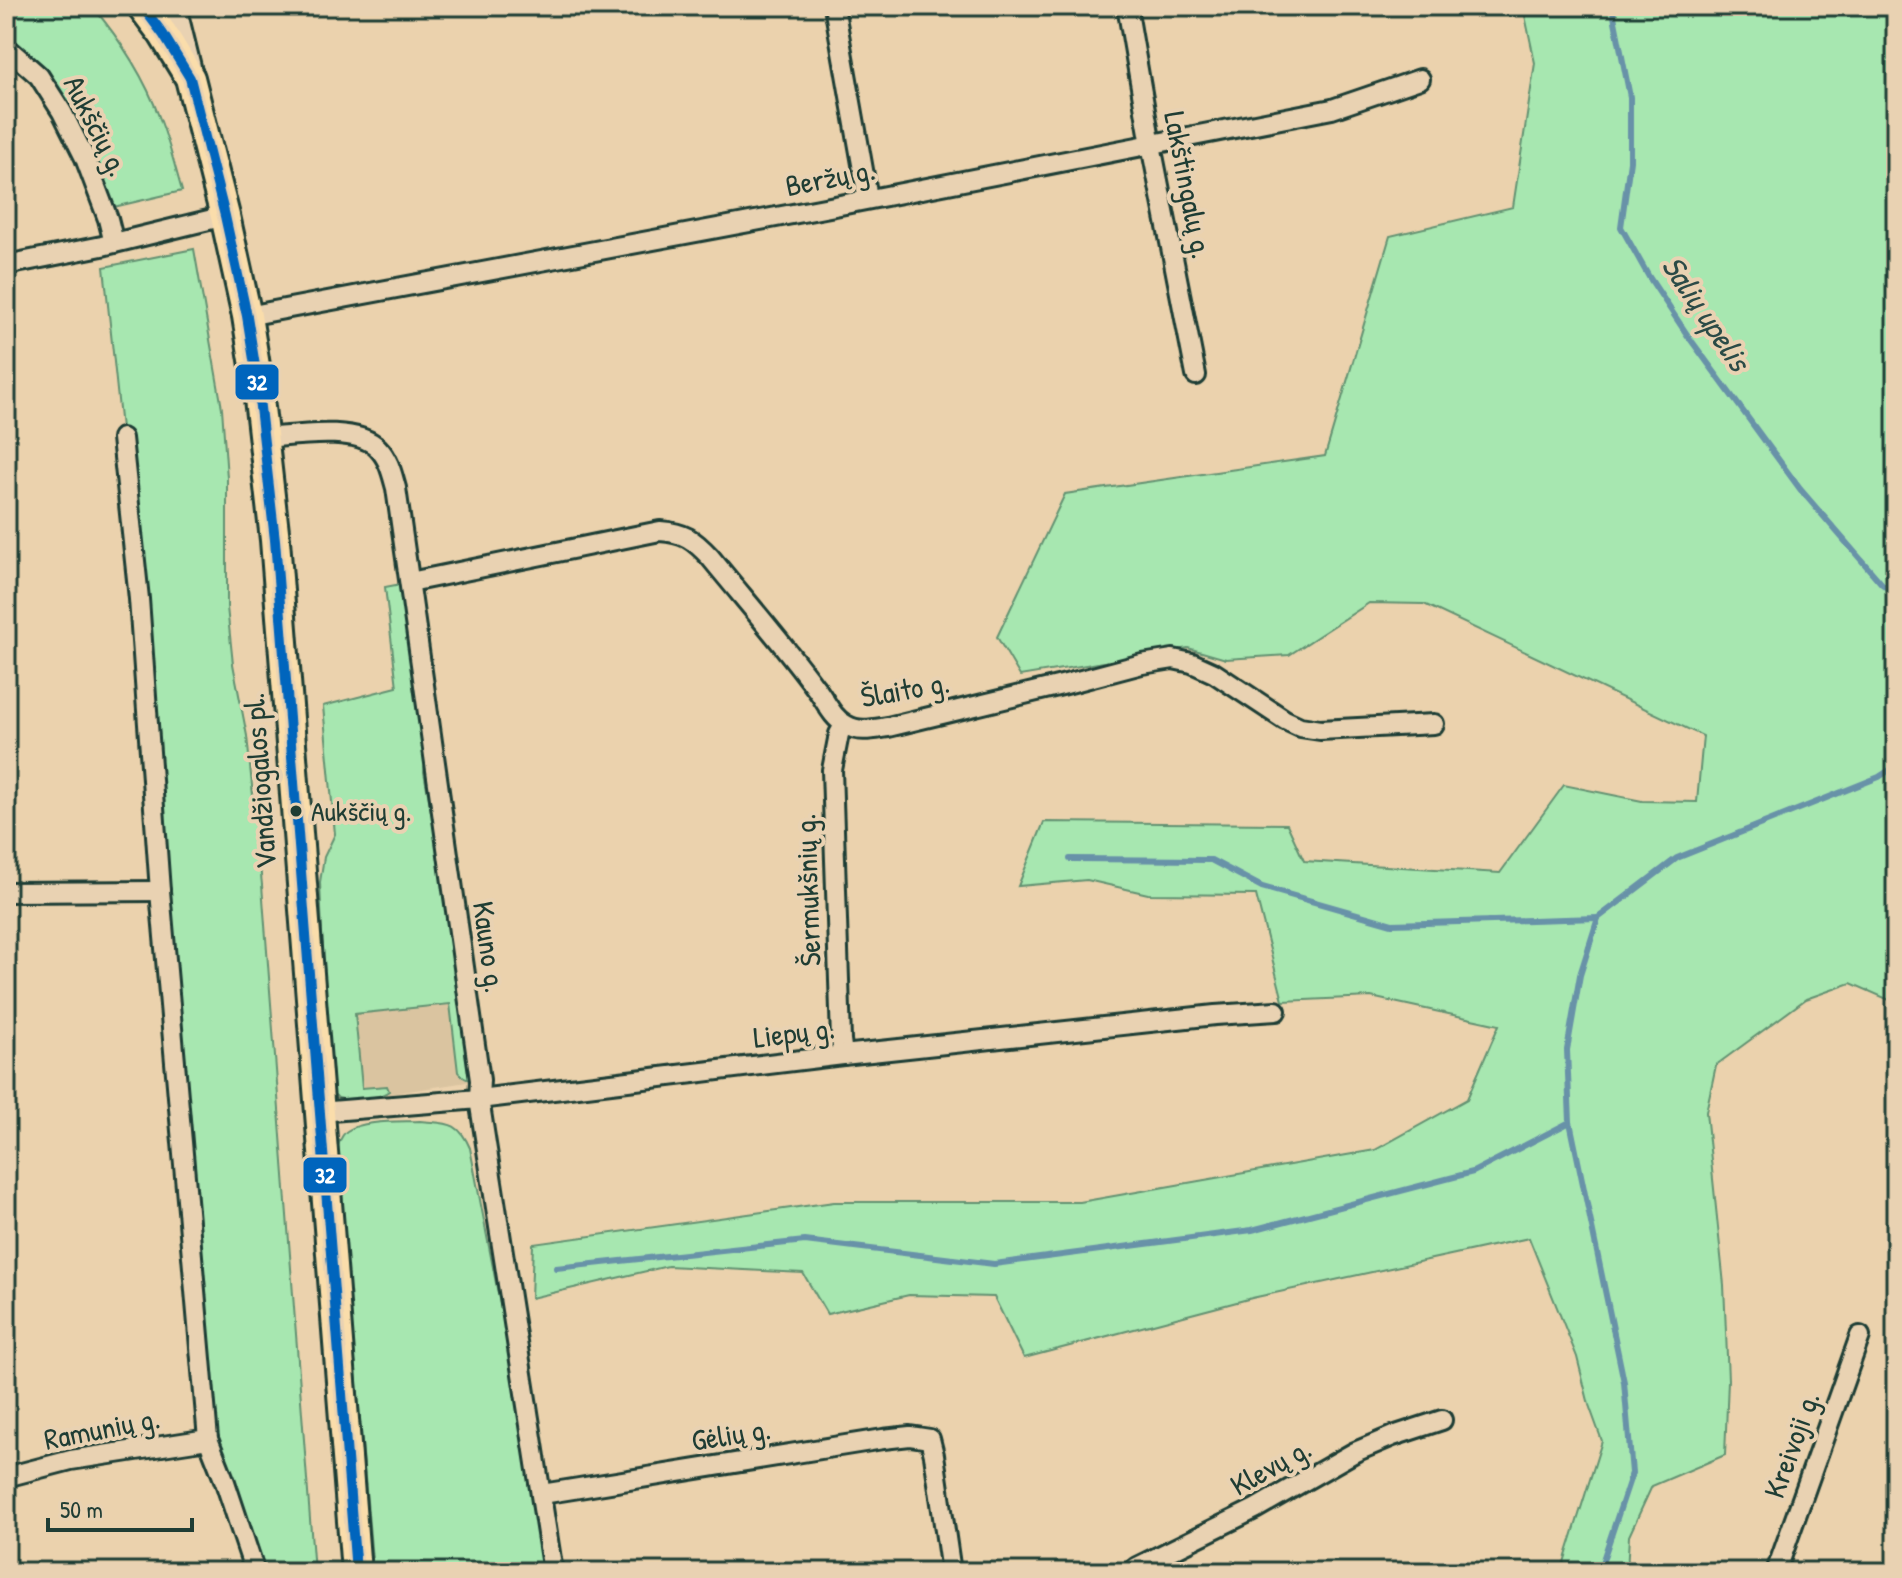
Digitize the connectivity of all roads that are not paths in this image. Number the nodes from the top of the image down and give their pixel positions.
1 (142, 6) edge
2 (172, 6) edge
3 (834, 6) edge
4 (1127, 6) edge
5 (6, 47) edge
6 (190, 78) junction
7 (1420, 79) dead end
8 (1151, 145) junction
9 (868, 198) junction
10 (225, 216) junction
11 (114, 243) junction
12 (6, 265) edge
13 (247, 316) junction
14 (1196, 375) dead end
15 (122, 438) dead end
16 (265, 438) junction
17 (410, 582) junction
18 (1434, 724) dead end
19 (844, 725) junction
20 (160, 891) junction
21 (6, 892) edge
22 (1276, 1011) dead end
23 (843, 1055) junction
24 (479, 1099) junction
25 (319, 1112) junction
26 (1860, 1336) dead end
27 (1442, 1420) dead end
28 (208, 1439) junction
29 (6, 1477) edge
30 (542, 1494) junction
31 (255, 1572) edge
32 (356, 1572) edge
33 (553, 1572) edge
34 (951, 1572) edge
35 (1131, 1572) edge
36 (1776, 1572) edge

1 - 6 main road, Vandžiogalos pl.
2 - 6 main road
3 - 9 street
4 - 8 street, Lakštingalų g.
5 - 11 street, Aukščių g.
6 - 10 main road, Vandžiogalos pl.
7 - 8 street, Beržų g.
8 - 9 street, Beržų g.
8 - 14 street, Lakštingalų g.
9 - 13 street, Beržų g.
10 - 11 street
10 - 13 main road, Vandžiogalos pl.
11 - 12 street
13 - 16 main road, Vandžiogalos pl.
15 - 20 street
16 - 17 street, Kauno g.
16 - 25 main road, Vandžiogalos pl.
17 - 19 street, Šlaito g.
17 - 24 street, Kauno g.
18 - 19 street, Šlaito g.
19 - 23 street, Šermukšnių g.
20 - 21 street
20 - 28 street
22 - 23 street, Liepų g.
23 - 24 street, Liepų g.
24 - 25 street, Liepų g.
24 - 30 street, Kauno g.
25 - 32 main road, Vandžiogalos pl.
26 - 36 street, Kreivoji g.
27 - 35 street, Klevų g.
28 - 29 street, Ramunių g.
28 - 31 street
30 - 33 street, Kauno g.
30 - 34 street, Gėlių g.

